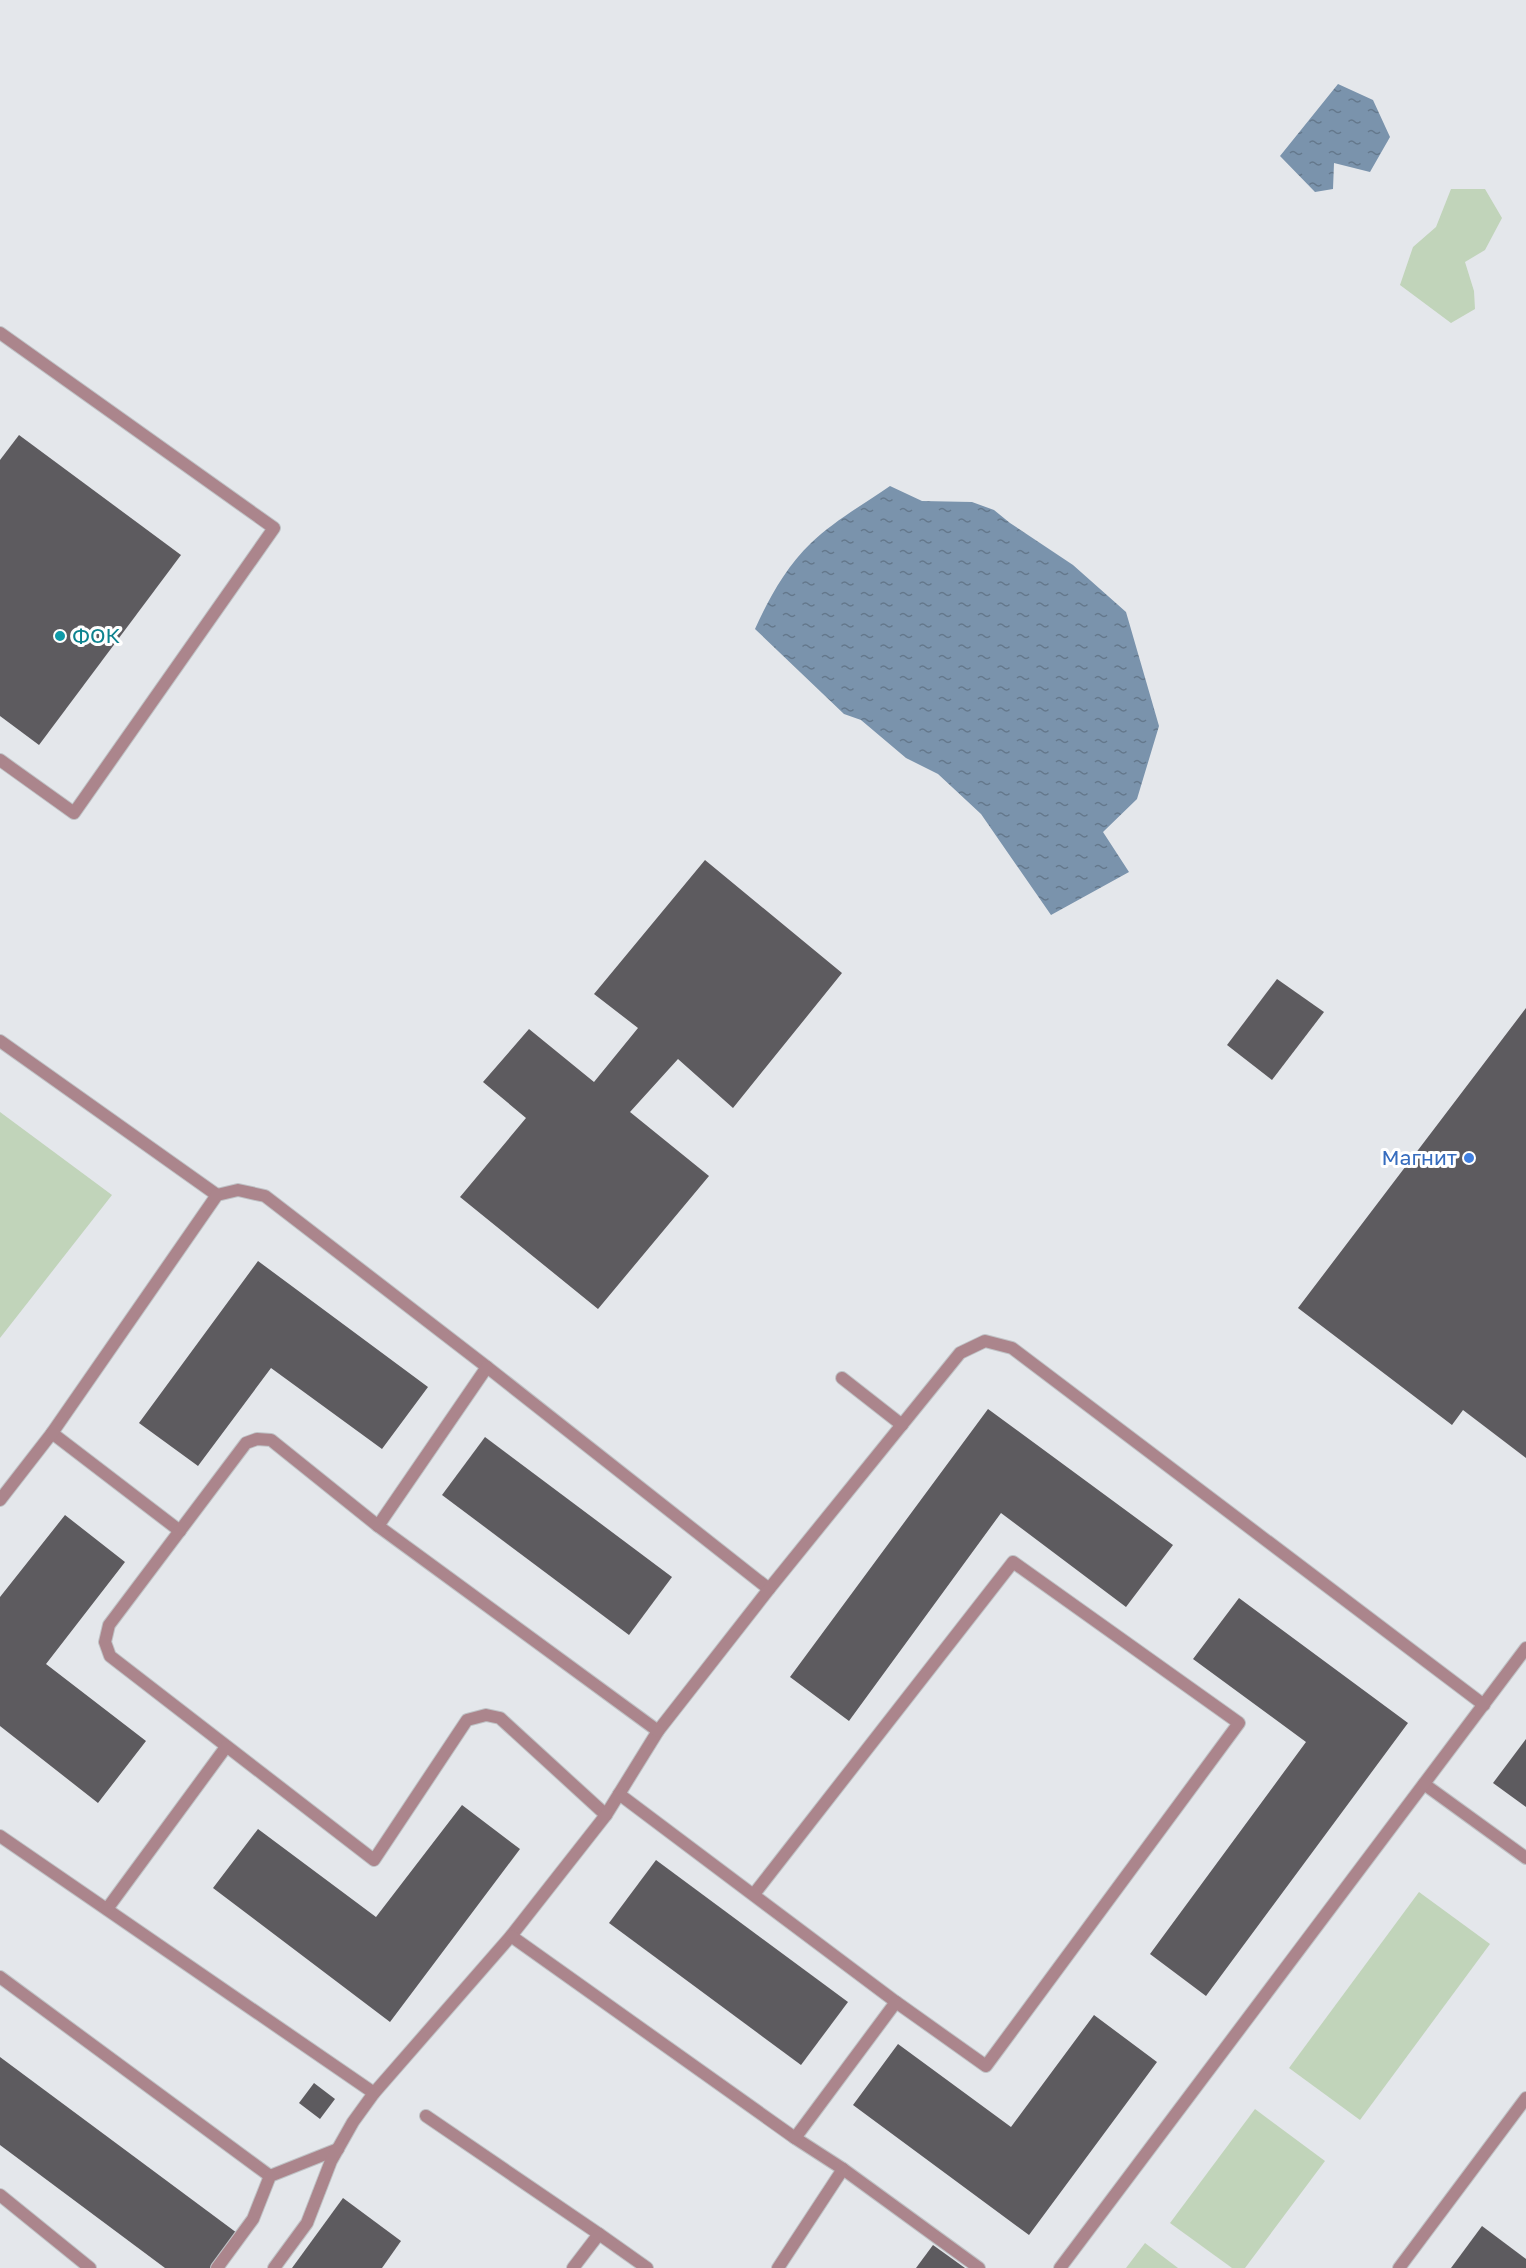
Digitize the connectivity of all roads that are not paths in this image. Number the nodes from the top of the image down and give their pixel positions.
1 (0, 333) edge
2 (0, 760) edge
3 (0, 1041) edge
4 (217, 1195) junction
5 (487, 1366) junction
6 (842, 1378) dead end
7 (902, 1425) junction
8 (52, 1433) junction
9 (0, 1500) edge
10 (378, 1526) junction
11 (180, 1531) junction
12 (768, 1589) junction
13 (1526, 1648) edge
14 (1484, 1705) junction
15 (658, 1731) junction
16 (226, 1747) junction
17 (1424, 1784) junction
18 (619, 1794) junction
19 (606, 1815) junction
20 (0, 1836) edge
21 (1526, 1858) edge
22 (754, 1894) junction
23 (107, 1909) junction
24 (511, 1936) junction
25 (0, 1977) edge
26 (896, 2002) junction
27 (374, 2093) junction
28 (1526, 2098) edge
29 (426, 2116) dead end
30 (795, 2138) junction
31 (338, 2149) junction
32 (843, 2169) junction
33 (270, 2176) junction
34 (0, 2195) edge
35 (599, 2235) junction
36 (90, 2268) edge
37 (217, 2268) edge
38 (274, 2268) edge
39 (573, 2268) edge
40 (647, 2268) edge
41 (778, 2268) edge
42 (979, 2268) edge
43 (1060, 2268) edge
44 (1400, 2268) edge

1 - 2 lane
3 - 4 lane
4 - 5 lane
4 - 8 lane
5 - 10 lane
5 - 12 lane
6 - 7 lane
7 - 12 lane
7 - 14 lane
8 - 9 lane
8 - 11 lane
10 - 11 lane
10 - 15 lane
11 - 16 lane
12 - 15 lane
13 - 14 lane
14 - 17 lane
15 - 18 lane
16 - 19 lane
16 - 23 lane
17 - 21 lane
17 - 43 lane
18 - 19 lane
18 - 22 lane
19 - 24 lane
20 - 23 lane
22 - 26 lane
22 - 26 lane
23 - 27 lane
24 - 27 lane
24 - 30 lane
25 - 33 lane
26 - 30 lane
27 - 31 lane
28 - 44 lane
29 - 35 lane
30 - 32 lane
31 - 33 lane
31 - 38 lane
32 - 41 lane
32 - 42 lane
33 - 37 lane
34 - 36 lane
35 - 39 lane
35 - 40 lane

